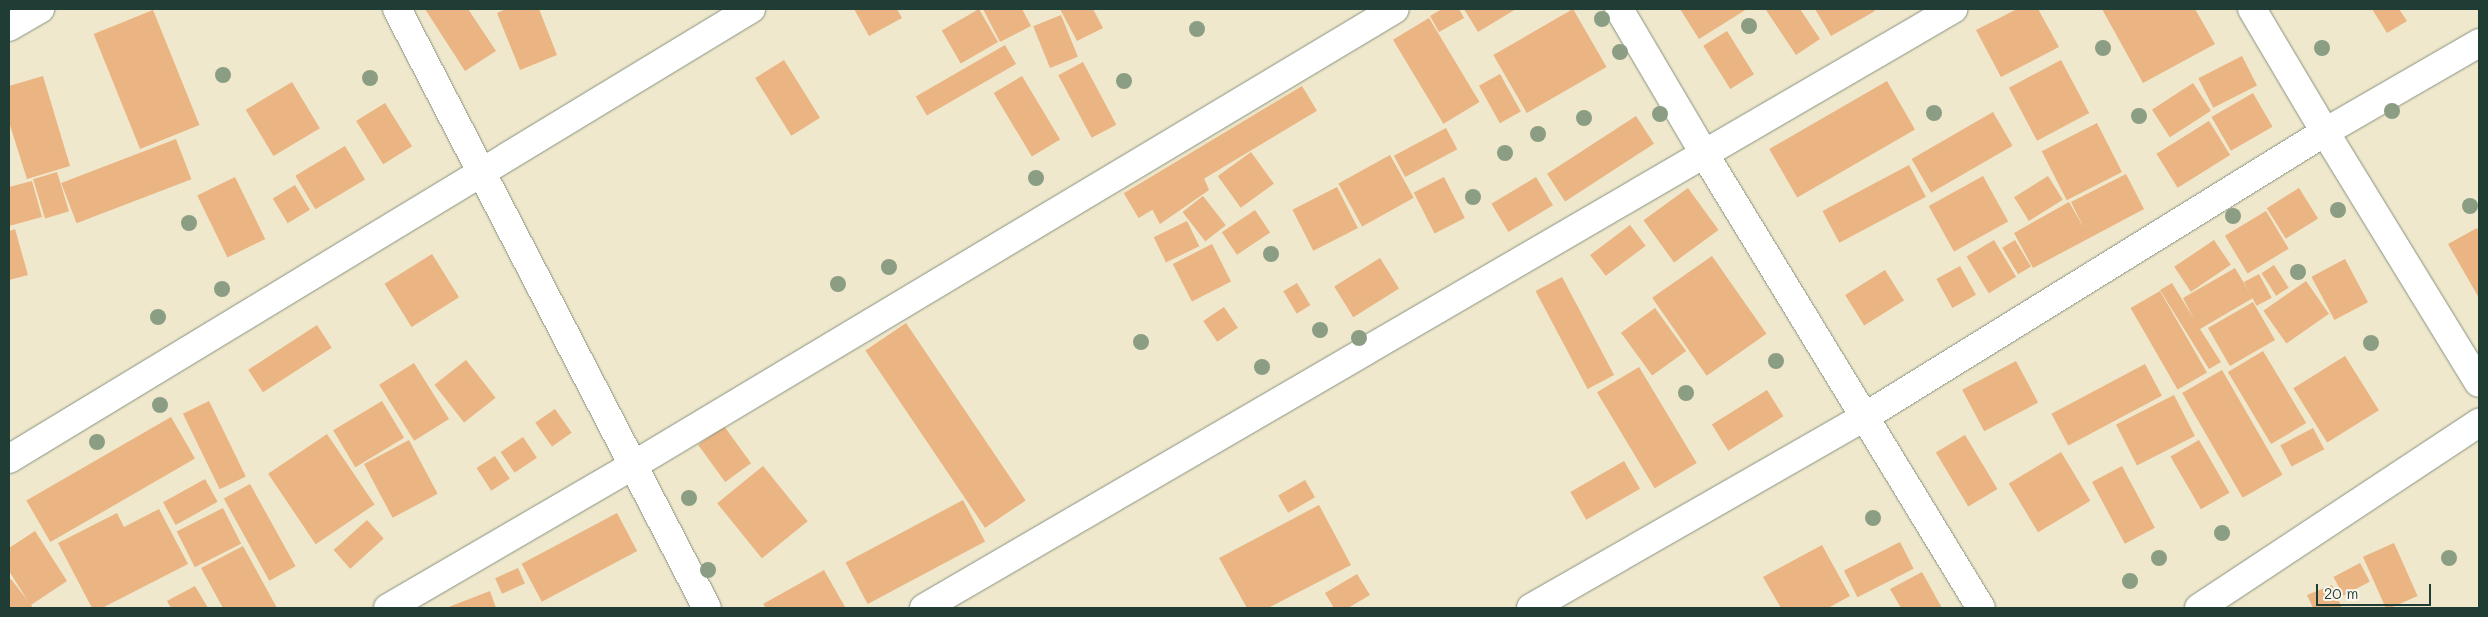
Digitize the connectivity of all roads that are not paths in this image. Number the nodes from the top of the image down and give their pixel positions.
1 (40, 9) edge
2 (397, 9) edge
3 (751, 9) edge
4 (1395, 9) edge
5 (1619, 9) edge
6 (1953, 9) edge
7 (2252, 9) edge
8 (9, 27) edge
9 (2479, 43) edge
10 (2325, 132) junction
11 (1705, 154) junction
12 (480, 172) junction
13 (2479, 383) edge
14 (1866, 416) junction
15 (2479, 423) edge
16 (9, 459) edge
17 (632, 466) junction
18 (388, 608) edge
19 (707, 608) edge
20 (924, 608) edge
21 (1531, 608) edge
22 (1981, 608) edge
23 (2198, 608) edge

1 - 8 street
2 - 12 street
3 - 12 street
4 - 17 street
5 - 11 street
6 - 11 street
7 - 10 street
9 - 10 street
10 - 13 street
10 - 14 street
11 - 14 street
11 - 20 street
12 - 16 street
12 - 17 street
14 - 21 street
14 - 22 street
15 - 23 street
17 - 18 street
17 - 19 street

